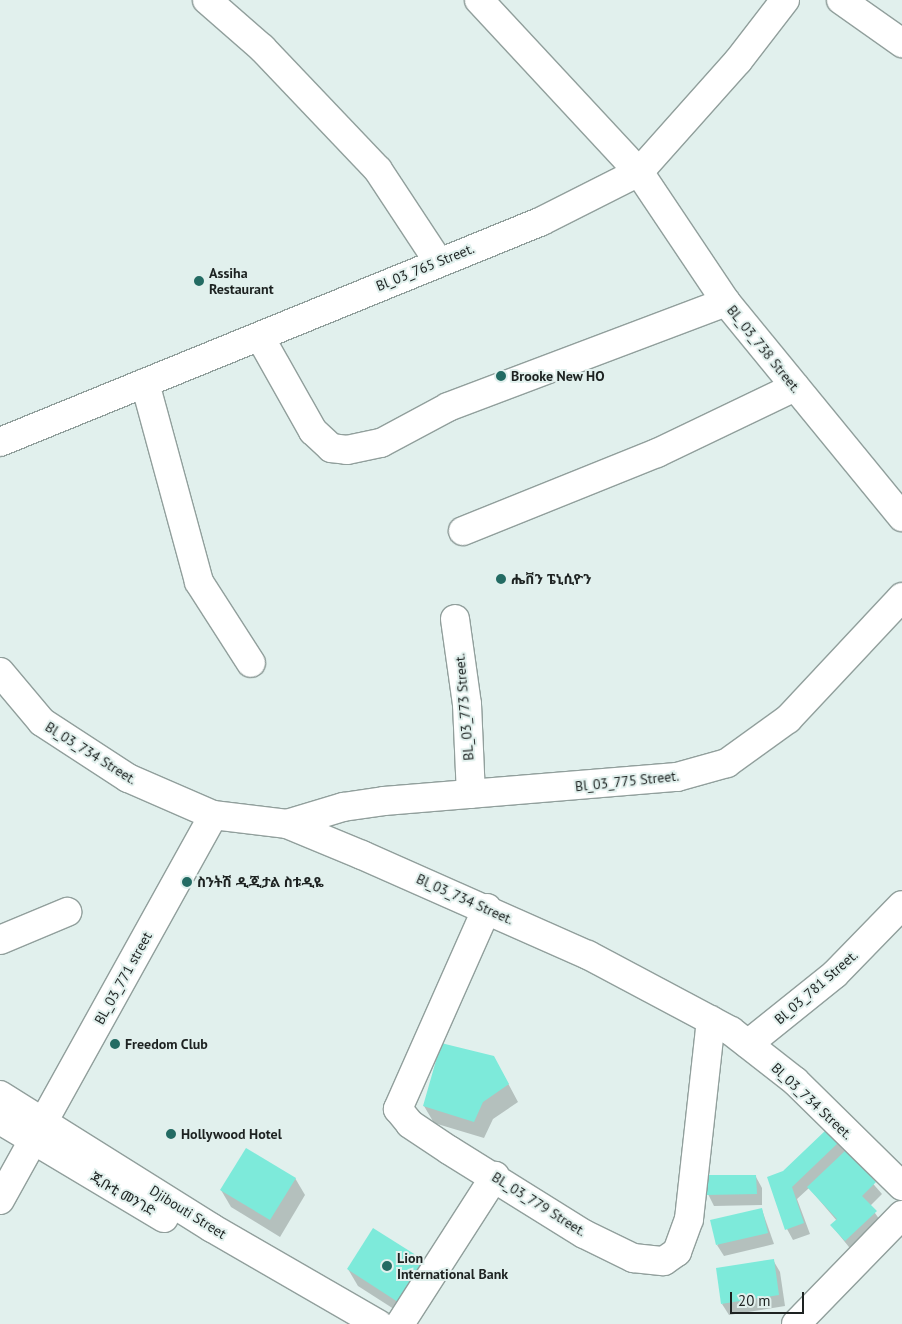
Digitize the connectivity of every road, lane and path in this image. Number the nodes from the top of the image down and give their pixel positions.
1 (207, 0) edge
2 (479, 0) edge
3 (785, 0) edge
4 (841, 0) edge
5 (902, 43) edge
6 (639, 172) junction
7 (438, 261) junction
8 (726, 302) junction
9 (260, 337) junction
10 (145, 383) junction
11 (795, 388) junction
12 (0, 442) edge
13 (902, 517) edge
14 (463, 531) dead end
15 (902, 597) edge
16 (455, 620) dead end
17 (251, 663) dead end
18 (0, 672) edge
19 (471, 794) junction
20 (213, 815) junction
21 (287, 824) junction
22 (902, 905) edge
23 (487, 908) junction
24 (68, 912) dead end
25 (0, 940) edge
26 (711, 1020) junction
27 (748, 1044) junction
28 (0, 1095) edge
29 (0, 1120) edge
30 (40, 1132) junction
31 (495, 1176) junction
32 (902, 1186) edge
33 (0, 1200) edge
34 (902, 1215) edge
35 (342, 1324) edge
36 (378, 1324) edge
37 (400, 1324) edge
38 (796, 1324) edge

1 - 7 street
2 - 6 street, BL_03_738 Street.
3 - 6 street, Bl_03_765 Street.
4 - 5 street
6 - 7 street, Bl_03_765 Street.
6 - 8 street, BL_03_738 Street.
7 - 9 street, Bl_03_765 Street.
8 - 9 street
8 - 11 street, BL_03_738 Street.
9 - 10 street, Bl_03_765 Street.
10 - 12 street, Bl_03_765 Street.
10 - 17 street
11 - 13 street, BL_03_738 Street.
11 - 14 street
15 - 19 street, Bl_03_775 Street.
16 - 19 street, BL_03_773 Street.
18 - 20 street, Bl_03_734 Street.
19 - 21 street, Bl_03_775 Street.
20 - 21 street, Bl_03_734 Street.
20 - 30 street, BL_03_771 street
21 - 23 street, Bl_03_734 Street.
22 - 27 street, Bl_03_781 Street.
23 - 26 street, Bl_03_734 Street.
23 - 31 street, BL_03_779 Street.
24 - 25 street
26 - 27 street, Bl_03_734 Street.
26 - 31 street, BL_03_779 Street.
27 - 32 street, Bl_03_734 Street.
28 - 30 street, Djibouti Street
29 - 30 street, Djibouti Street
30 - 33 street, BL_03_771 street
30 - 35 street, ጂቡቲ መንገድ
30 - 36 street, Djibouti Street
31 - 37 street
34 - 38 street

